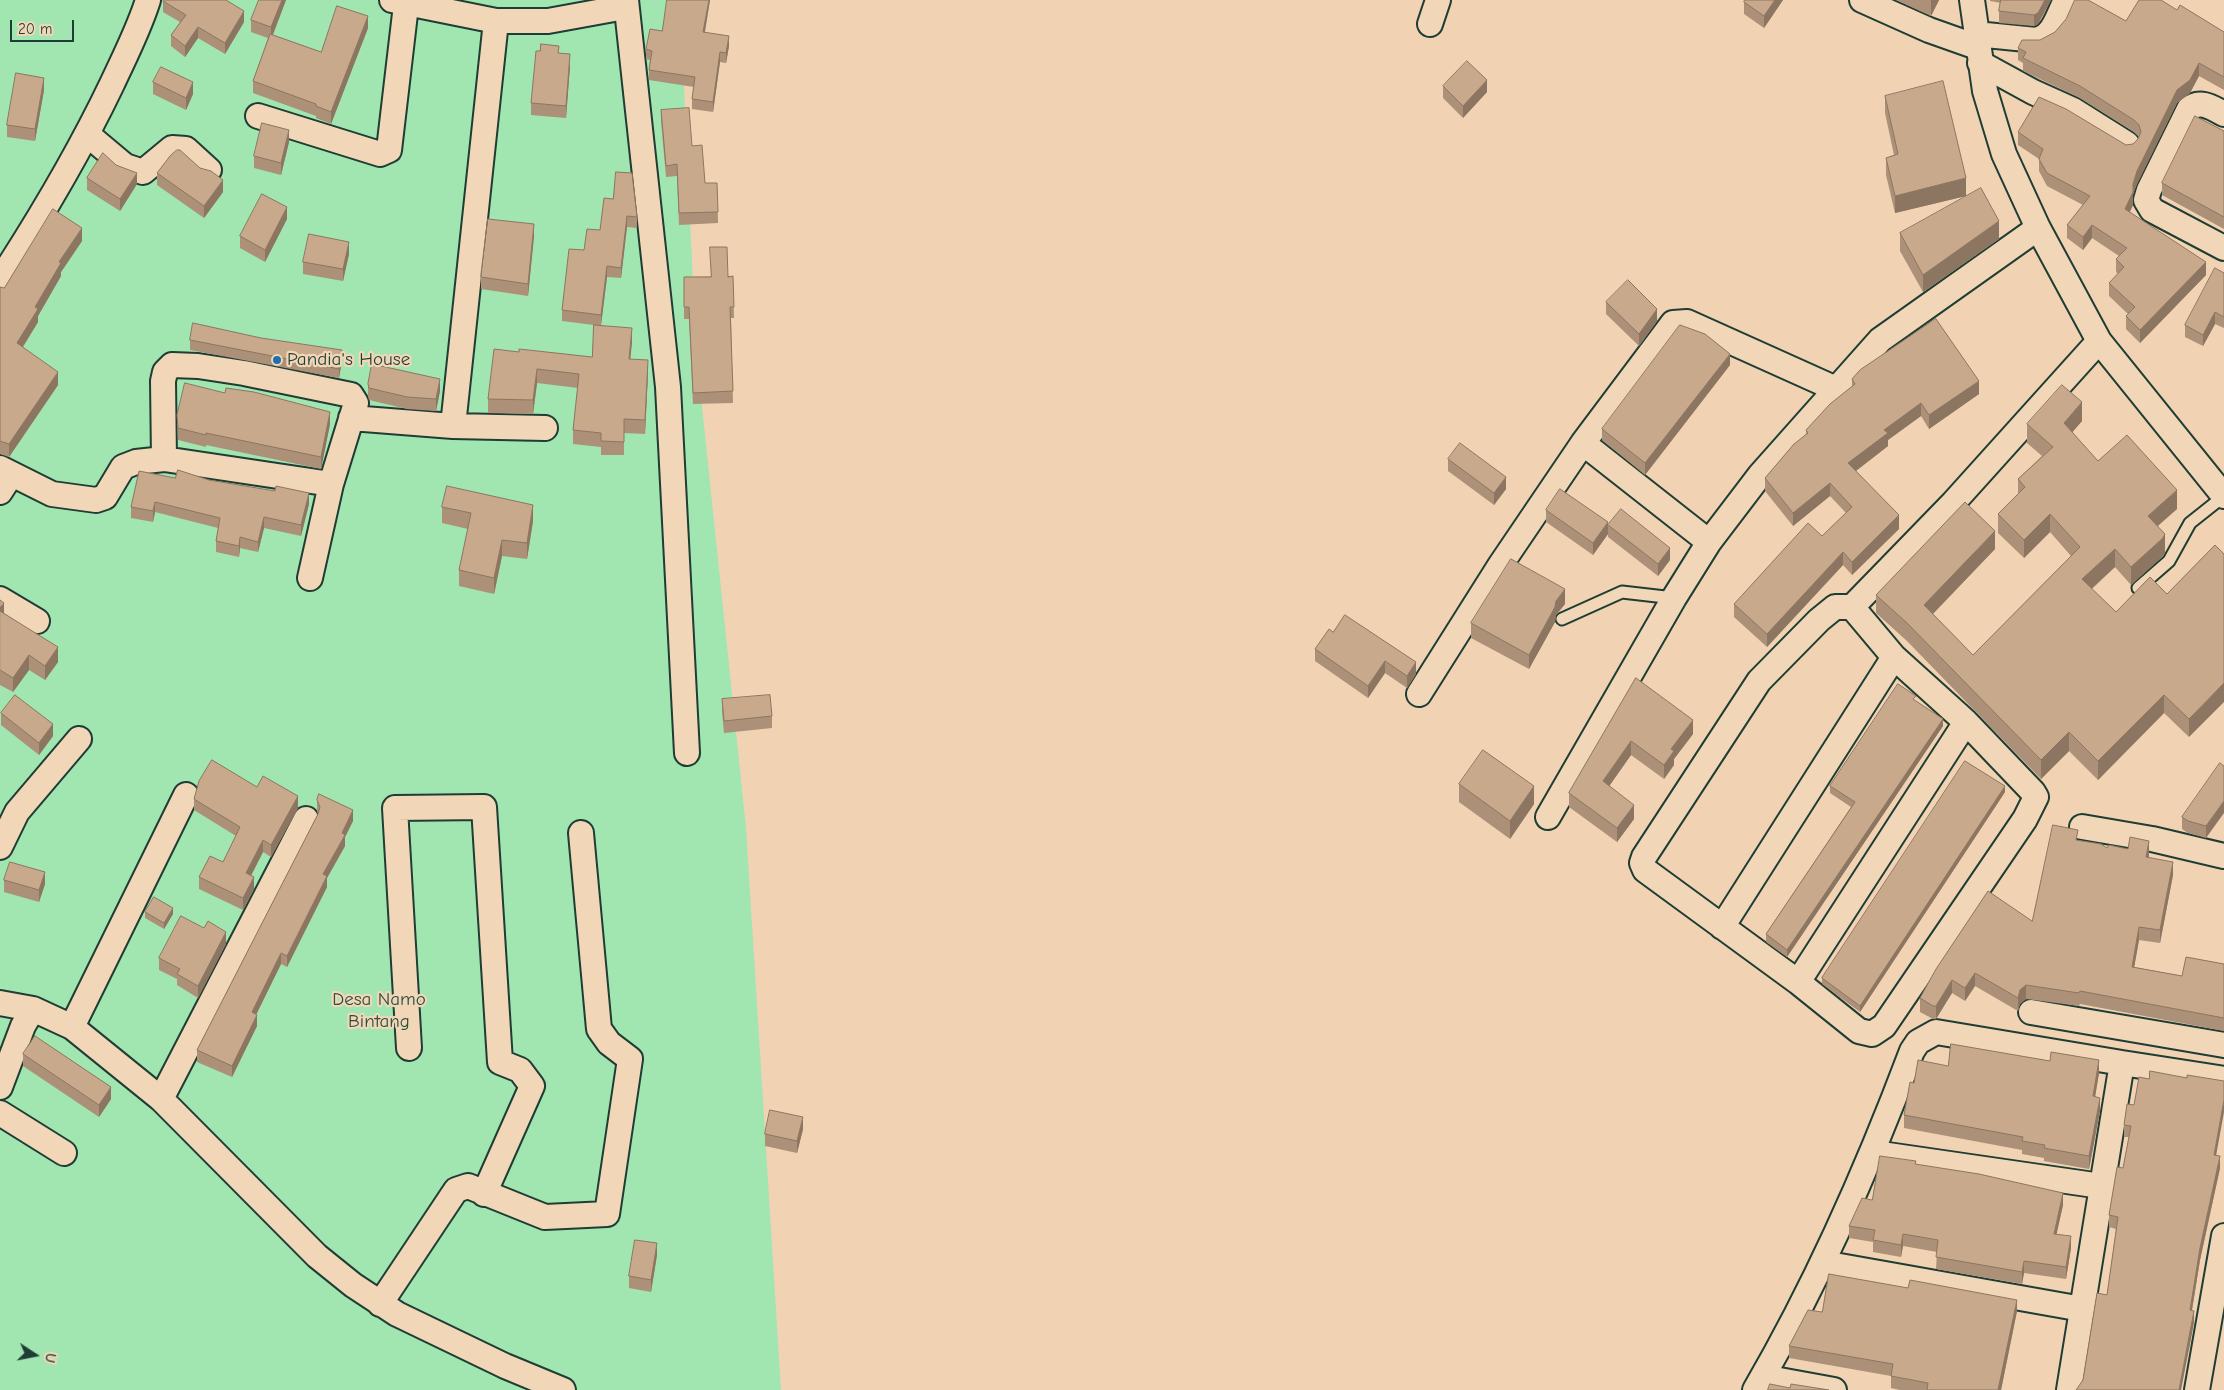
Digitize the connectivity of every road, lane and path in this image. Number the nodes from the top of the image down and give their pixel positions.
1 (148, 0) edge
2 (1438, 0) edge
3 (1862, 0) edge
4 (1972, 0) edge
5 (2066, 0) edge
6 (399, 2) edge
7 (626, 3) edge
8 (496, 21) junction
9 (1430, 24) dead end
10 (1978, 48) junction
11 (2224, 114) edge
12 (258, 116) dead end
13 (88, 135) junction
14 (2127, 144) edge
15 (209, 170) edge
16 (2038, 228) junction
17 (2224, 248) edge
18 (0, 280) edge
19 (2100, 341) junction
20 (1836, 389) junction
21 (351, 418) junction
22 (453, 426) junction
23 (546, 428) dead end
24 (1583, 443) junction
25 (164, 459) junction
26 (4, 478) edge
27 (331, 484) junction
28 (2224, 496) edge
29 (1709, 542) junction
30 (310, 578) dead end
31 (2138, 588) edge
32 (1674, 598) junction
33 (0, 599) edge
34 (1852, 607) junction
35 (1562, 619) dead end
36 (37, 621) dead end
37 (1894, 657) junction
38 (1419, 694) dead end
39 (1966, 722) junction
40 (79, 739) dead end
41 (686, 753) dead end
42 (186, 795) dead end
43 (1548, 817) dead end
44 (306, 819) dead end
45 (2082, 827) dead end
46 (581, 833) dead end
47 (0, 848) edge
48 (2224, 856) edge
49 (1722, 927) junction
50 (1798, 982) junction
51 (0, 1003) edge
52 (33, 1009) junction
53 (2031, 1012) dead end
54 (72, 1027) junction
55 (2224, 1045) edge
56 (409, 1048) dead end
57 (2122, 1063) junction
58 (2224, 1079) edge
59 (0, 1087) edge
60 (161, 1099) junction
61 (0, 1113) edge
62 (64, 1153) dead end
63 (1874, 1153) junction
64 (2101, 1186) junction
65 (484, 1194) junction
66 (2224, 1236) edge
67 (1823, 1263) junction
68 (380, 1304) junction
69 (2219, 1307) edge
70 (2082, 1309) junction
71 (1759, 1383) edge
72 (563, 1390) edge
73 (1834, 1390) edge
74 (2069, 1390) edge
75 (2197, 1390) edge

1 - 13 street
2 - 9 street
3 - 10 street
4 - 10 street
5 - 10 street
6 - 8 street
6 - 12 street
7 - 8 street
7 - 41 street
8 - 22 street
10 - 14 street
10 - 16 street
11 - 17 street
13 - 15 street
13 - 18 street
16 - 19 street
16 - 20 street
19 - 28 street
19 - 34 street
20 - 24 street
20 - 29 street
21 - 22 street
21 - 25 street
21 - 27 street
22 - 23 street
24 - 29 street
24 - 38 street
25 - 26 street
25 - 27 street
27 - 30 street
28 - 31 lane
29 - 32 street
32 - 35 lane
32 - 43 street
33 - 36 street
34 - 37 street
34 - 49 street
37 - 39 street
37 - 49 street
39 - 50 street
39 - 50 street
40 - 47 street
42 - 54 street
44 - 60 street
45 - 48 street
46 - 65 street
49 - 50 street
51 - 52 street
52 - 54 street
52 - 59 street
53 - 55 street
54 - 60 street
56 - 65 street
57 - 58 street
57 - 63 street
57 - 64 street
60 - 68 street
61 - 62 street
63 - 64 street
63 - 67 street
64 - 70 street
65 - 68 street
66 - 69 street
67 - 70 street
67 - 71 street
68 - 72 street
69 - 75 street
70 - 74 street
71 - 73 street

